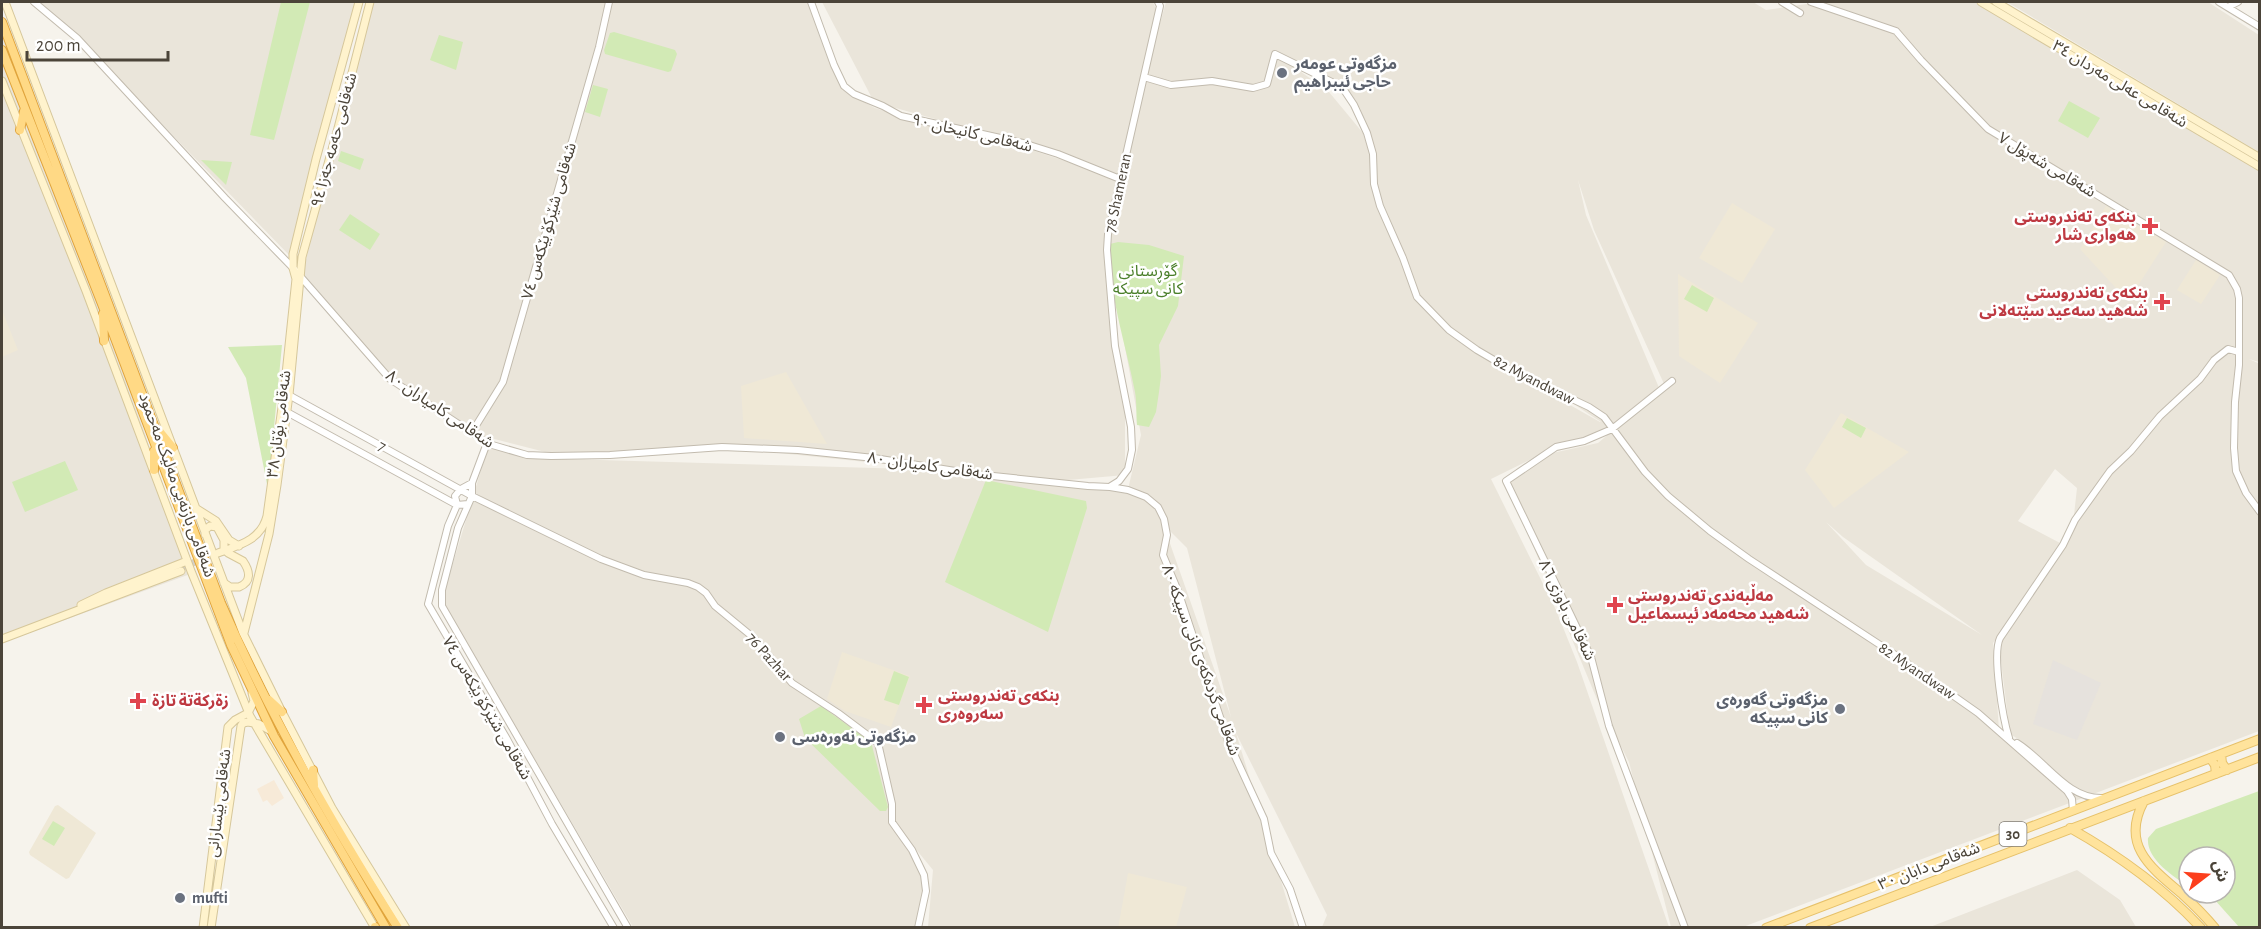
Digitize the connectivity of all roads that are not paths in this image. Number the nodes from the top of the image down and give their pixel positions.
1 (5, 2) edge
2 (34, 2) edge
3 (359, 2) edge
4 (370, 2) edge
5 (609, 2) edge
6 (811, 2) edge
7 (1158, 2) edge
8 (1782, 2) edge
9 (1811, 2) edge
10 (1981, 2) edge
11 (1996, 2) edge
12 (2219, 2) edge
13 (2238, 2) edge
14 (2228, 8) junction
15 (1800, 13) dead end
16 (2, 22) edge
17 (2024, 22) junction
18 (2259, 27) edge
19 (2, 50) edge
20 (1144, 77) junction
21 (2, 81) edge
22 (24, 110) junction
23 (20, 130) junction
24 (2259, 158) edge
25 (2259, 167) edge
26 (1120, 179) junction
27 (293, 268) junction
28 (301, 279) junction
29 (102, 304) junction
30 (104, 340) junction
31 (130, 344) junction
32 (2240, 352) junction
33 (1672, 381) dead end
34 (287, 394) junction
35 (284, 411) junction
36 (153, 423) junction
37 (1612, 429) junction
38 (472, 432) junction
39 (487, 443) junction
40 (154, 445) junction
41 (173, 448) junction
42 (154, 470) junction
43 (472, 483) junction
44 (1110, 487) junction
45 (461, 489) junction
46 (472, 496) junction
47 (479, 500) joint
48 (468, 504) junction
49 (194, 505) junction
50 (457, 505) junction
51 (273, 511) junction
52 (2259, 512) edge
53 (205, 534) junction
54 (239, 546) junction
55 (223, 553) junction
56 (187, 561) junction
57 (180, 570) tunnel mouth
58 (190, 571) junction
59 (223, 580) junction
60 (80, 608) junction
61 (243, 633) junction
62 (2, 637) edge
63 (243, 653) junction
64 (252, 691) junction
65 (264, 695) junction
66 (282, 712) junction
67 (248, 713) junction
68 (253, 722) junction
69 (271, 731) junction
70 (228, 732) junction
71 (239, 735) junction
72 (2009, 739) junction
73 (2259, 739) edge
74 (2221, 754) junction
75 (2259, 757) edge
76 (2210, 758) junction
77 (313, 770) junction
78 (2227, 770) junction
79 (2216, 774) junction
80 (315, 789) junction
81 (2109, 798) junction
82 (2144, 801) junction
83 (2073, 811) junction
84 (2070, 828) junction
85 (358, 857) junction
86 (1896, 878) junction
87 (1876, 885) junction
88 (1899, 893) junction
89 (1882, 900) junction
90 (402, 926) edge
91 (203, 927) edge
92 (212, 927) edge
93 (375, 927) edge
94 (386, 927) edge
95 (614, 927) edge
96 (628, 927) edge
97 (918, 927) edge
98 (1303, 927) edge
99 (1684, 927) edge
100 (1766, 927) edge
101 (1810, 927) edge
102 (2201, 927) edge
103 (2215, 927) edge

1 - 31 main road
2 - 27 street, شەقامی کامیاران ٨٠
3 - 27 main road, شەقامی حەمە جەزا ٩٤
4 - 28 main road, شەقامی حەمە جەزا ٩٤
5 - 38 street, شەقامی شێرکۆ بێکەس ٧٤
6 - 26 street, شەقامی کانیخان ٩٠
7 - 20 street, 78 Shameran
8 - 15 street
9 - 32 street, شەقامی شەپۆل ٧
10 - 17 main road, شەقامی عەلی مەردان ٣٤
11 - 17 main road, شەقامی عەلی مەردان ٣٤
12 - 14 street
13 - 14 street
14 - 18 street
16 - 31 highway, شەقامی بازنەیی مەلیک مەحمود
17 - 24 main road, شەقامی عەلی مەردان ٣٤
17 - 25 main road, شەقامی عەلی مەردان ٣٤
19 - 22 highway, شەقامی بازنەیی مەلیک مەحمود
20 - 26 street, 78 Shameran
20 - 37 street, 82 Myandwaw
21 - 23 main road
22 - 23 highway
22 - 29 highway, شەقامی بازنەیی مەلیک مەحمود
23 - 30 main road
26 - 44 street, 78 Shameran
27 - 28 street, شەقامی کامیاران ٨٠
27 - 34 main road, شەقامی بۆتان ٣٨
28 - 34 main road, شەقامی بۆتان ٣٨
28 - 38 street, شەقامی کامیاران ٨٠
29 - 30 highway
29 - 40 highway, شەقامی بازنەیی مەلیک مەحمود
30 - 42 main road
31 - 36 highway, شەقامی بازنەیی مەلیک مەحمود
31 - 41 main road
32 - 52 street, شەقامی شەپۆل ٧
32 - 72 street
33 - 37 street, شەقامی باوزی ٨٦
34 - 35 main road, شەقامی بۆتان ٣٨
34 - 45 street, 7
35 - 50 street
35 - 51 main road, شەقامی بۆتان ٣٨
35 - 54 main road, شەقامی بۆتان ٣٨
36 - 41 highway
36 - 63 highway, شەقامی بازنەیی مەلیک مەحمود
37 - 72 street, 82 Myandwaw
37 - 99 street, شەقامی باوزی ٨٦
38 - 39 street, شەقامی کامیاران ٨٠
39 - 43 street, شەقامی شێرکۆ بێکەس ٧٤
39 - 44 street, شەقامی کامیاران ٨٠
40 - 42 highway
40 - 64 highway, شەقامی بازنەیی مەلیک مەحمود
41 - 49 main road
42 - 56 main road
43 - 45 street
43 - 46 street, شەقامی شێرکۆ بێکەس ٧٤
44 - 98 street, شەقامی گردەکەی کانی سپیکە ٨٠
45 - 46 street, 7
45 - 50 street, شەقامی شێرکۆ بێکەس ٧٤
46 - 47 street, 7
46 - 48 street, شەقامی شێرکۆ بێکەس ٧٤
47 - 97 street, 76 Pazhar
48 - 50 street
48 - 96 street, شەقامی شێرکۆ بێکەس ٧٤
49 - 53 main road
49 - 54 main road
50 - 95 street, شەقامی شێرکۆ بێکەس ٧٤
51 - 55 main road, شەقامی بۆتان ٣٨
51 - 61 main road, شەقامی بۆتان ٣٨
53 - 55 main road
53 - 59 main road
54 - 55 main road, شەقامی بۆتان ٣٨
55 - 59 main road
56 - 58 main road
56 - 60 main road
57 - 60 main road
58 - 60 main road
58 - 67 main road
59 - 61 main road
60 - 62 main road
61 - 63 main road, شەقامی بۆتان ٣٨
61 - 66 main road
63 - 65 highway, شەقامی بازنەیی مەلیک مەحمود
64 - 67 main road
64 - 69 highway, شەقامی بازنەیی مەلیک مەحمود
65 - 66 highway
65 - 80 highway, شەقامی بازنەیی مەلیک مەحمود
66 - 77 main road
67 - 68 main road
67 - 70 main road, شەقامی بێسارانی
68 - 69 main road
68 - 71 main road, شەقامی بێسارانی
68 - 93 main road
69 - 94 highway, شەقامی بازنەیی مەلیک مەحمود
70 - 71 main road
70 - 91 main road, شەقامی بێسارانی
71 - 92 main road, شەقامی بێسارانی
72 - 81 street
72 - 83 street
73 - 74 main road, شەقامی دابان ٣٠ / 30
74 - 76 main road, شەقامی دابان ٣٠ / 30
74 - 78 main road
75 - 78 main road, شەقامی دابان ٣٠ / 30
76 - 79 main road
76 - 81 main road, شەقامی دابان ٣٠ / 30
77 - 80 highway
77 - 85 main road
78 - 79 main road, شەقامی دابان ٣٠ / 30
79 - 82 main road, شەقامی دابان ٣٠ / 30
80 - 85 highway, شەقامی بازنەیی مەلیک مەحمود
81 - 83 main road, شەقامی دابان ٣٠ / 30
82 - 84 main road, شەقامی دابان ٣٠ / 30
82 - 103 main road
83 - 86 main road, شەقامی دابان ٣٠ / 30
84 - 88 main road, شەقامی دابان ٣٠ / 30
84 - 102 main road
85 - 90 highway, شەقامی بازنەیی مەلیک مەحمود
86 - 87 main road, شەقامی دابان ٣٠ / 30
86 - 88 main road
87 - 89 main road
87 - 100 main road, شەقامی دابان ٣٠ / 30
88 - 89 main road, شەقامی دابان ٣٠ / 30
89 - 101 main road, شەقامی دابان ٣٠ / 30

